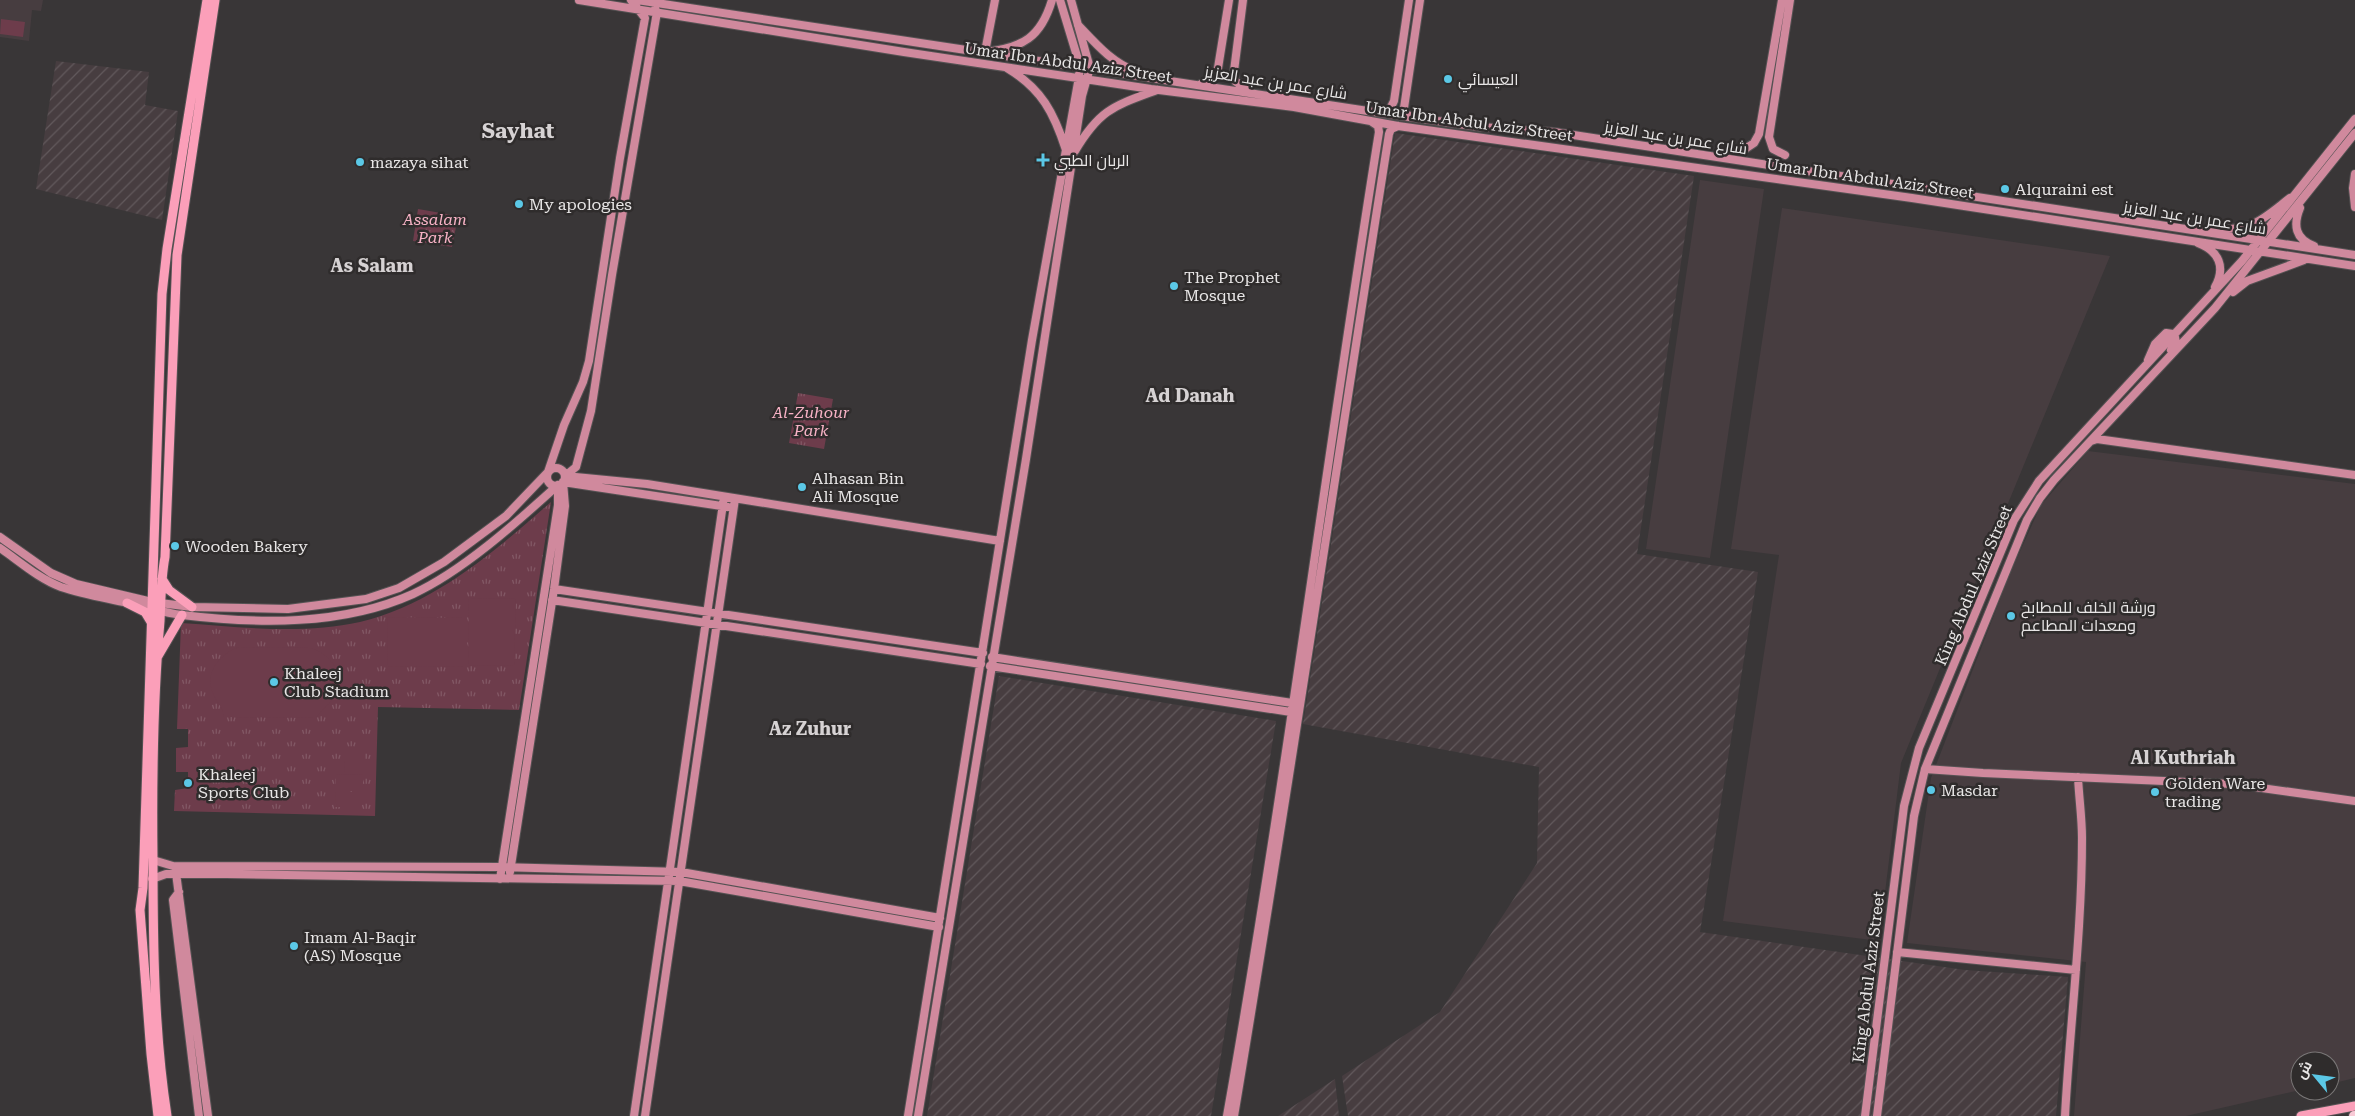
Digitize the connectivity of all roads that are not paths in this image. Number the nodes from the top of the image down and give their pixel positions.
1 (207, 0) edge
2 (215, 0) edge
3 (579, 0) edge
4 (631, 0) edge
5 (637, 0) edge
6 (994, 0) edge
7 (1052, 0) edge
8 (1060, 0) edge
9 (1071, 0) edge
10 (1229, 0) edge
11 (1243, 0) edge
12 (1409, 0) edge
13 (1420, 0) edge
14 (1782, 0) edge
15 (1790, 0) edge
16 (648, 1) edge
17 (639, 9) junction
18 (657, 12) junction
19 (1078, 24) junction
20 (985, 52) junction
21 (1004, 66) junction
22 (1080, 66) junction
23 (1090, 68) junction
24 (1218, 68) junction
25 (1234, 71) junction
26 (1079, 77) junction
27 (1153, 77) junction
28 (1088, 78) junction
29 (1200, 84) junction
30 (1159, 90) junction
31 (1248, 91) junction
32 (1381, 113) junction
33 (1411, 117) junction
34 (2355, 119) edge
35 (1372, 122) junction
36 (1398, 126) junction
37 (2355, 133) edge
38 (1745, 149) dead end
39 (1070, 153) junction
40 (1785, 155) dead end
41 (1374, 164) junction
42 (2355, 174) edge
43 (2299, 190) junction
44 (2303, 199) junction
45 (1378, 203) junction
46 (2355, 207) edge
47 (2192, 230) junction
48 (2192, 240) junction
49 (2260, 241) junction
50 (2269, 242) junction
51 (2253, 249) junction
52 (2262, 251) junction
53 (2325, 251) junction
54 (2355, 256) edge
55 (2312, 259) junction
56 (2355, 266) edge
57 (2208, 298) junction
58 (2214, 308) junction
59 (2174, 335) junction
60 (2130, 400) junction
61 (2108, 424) junction
62 (2091, 441) junction
63 (2111, 441) junction
64 (548, 472) junction
65 (2355, 475) edge
66 (562, 481) junction
67 (1010, 487) junction
68 (1020, 493) junction
69 (724, 497) junction
70 (734, 498) junction
71 (723, 506) junction
72 (733, 508) junction
73 (1006, 510) junction
74 (1017, 514) junction
75 (0, 537) edge
76 (1000, 541) junction
77 (0, 548) edge
78 (1998, 557) junction
79 (161, 578) junction
80 (554, 589) junction
81 (552, 600) junction
82 (127, 602) junction
83 (156, 606) junction
84 (192, 607) junction
85 (708, 612) junction
86 (717, 614) junction
87 (182, 615) junction
88 (1986, 617) junction
89 (706, 623) junction
90 (151, 624) junction
91 (715, 625) junction
92 (983, 654) junction
93 (992, 657) junction
94 (157, 658) junction
95 (982, 664) junction
96 (990, 666) junction
97 (1292, 703) junction
98 (1291, 712) junction
99 (1925, 769) junction
100 (2078, 778) junction
101 (2355, 800) edge
102 (153, 860) junction
103 (173, 866) junction
104 (500, 867) junction
105 (510, 868) junction
106 (670, 871) junction
107 (681, 872) junction
108 (177, 875) junction
109 (152, 879) junction
110 (500, 879) junction
111 (510, 879) junction
112 (679, 881) junction
113 (668, 883) junction
114 (179, 892) junction
115 (940, 918) junction
116 (939, 927) junction
117 (1897, 952) junction
118 (2076, 970) junction
119 (2355, 1106) edge
120 (158, 1116) edge
121 (167, 1116) edge
122 (200, 1116) edge
123 (208, 1116) edge
124 (634, 1116) edge
125 (645, 1116) edge
126 (908, 1116) edge
127 (918, 1116) edge
128 (1227, 1116) edge
129 (1234, 1116) edge
130 (1865, 1116) edge
131 (1877, 1116) edge
132 (2065, 1116) edge
133 (2301, 1116) edge

1 - 83 main road
2 - 79 main road
3 - 17 street, Umar Ibn Abdul Aziz Street
4 - 17 street
5 - 16 street, شارع عمر بن عبد العزيز
6 - 20 street
7 - 20 street
8 - 22 street
9 - 19 street
10 - 24 street
11 - 25 street
12 - 32 street
13 - 33 street
14 - 38 street
15 - 40 street
16 - 18 street
16 - 20 street, شارع عمر بن عبد العزيز
17 - 18 street, Umar Ibn Abdul Aziz Street
17 - 64 street
18 - 21 street, Umar Ibn Abdul Aziz Street
18 - 66 street
19 - 23 street
19 - 27 street
20 - 22 street, شارع عمر بن عبد العزيز
21 - 26 street, Umar Ibn Abdul Aziz Street
21 - 39 street
22 - 23 street, شارع عمر بن عبد العزيز
22 - 26 street
23 - 27 street, شارع عمر بن عبد العزيز
23 - 28 street
24 - 25 street
24 - 29 street
25 - 31 street
26 - 28 street, Umar Ibn Abdul Aziz Street
26 - 39 street
27 - 29 street, شارع عمر بن عبد العزيز
28 - 30 street, Umar Ibn Abdul Aziz Street
28 - 39 street
29 - 31 street, شارع عمر بن عبد العزيز
30 - 35 street, Umar Ibn Abdul Aziz Street
30 - 39 street
31 - 32 street, شارع عمر بن عبد العزيز
32 - 33 street, شارع عمر بن عبد العزيز
33 - 47 street, شارع عمر بن عبد العزيز
34 - 43 street, King Abdul Aziz Street
35 - 36 street, Umar Ibn Abdul Aziz Street
35 - 41 street
36 - 45 street
36 - 48 street, Umar Ibn Abdul Aziz Street
37 - 44 street, King Abdul Aziz Street
39 - 67 street
39 - 68 street
41 - 45 street
41 - 97 street
42 - 46 street
43 - 47 street
43 - 49 street, King Abdul Aziz Street
44 - 50 street, King Abdul Aziz Street
44 - 53 street
45 - 129 street
47 - 49 street, شارع عمر بن عبد العزيز
48 - 51 street, Umar Ibn Abdul Aziz Street
48 - 57 street
49 - 50 street, شارع عمر بن عبد العزيز
49 - 51 street, King Abdul Aziz Street
50 - 52 street, King Abdul Aziz Street
50 - 53 street, شارع عمر بن عبد العزيز
51 - 52 street, Umar Ibn Abdul Aziz Street
51 - 57 street, King Abdul Aziz Street
52 - 55 street, Umar Ibn Abdul Aziz Street
52 - 58 street, King Abdul Aziz Street
53 - 54 street, شارع عمر بن عبد العزيز
55 - 56 street, Umar Ibn Abdul Aziz Street
55 - 58 street
57 - 59 street, King Abdul Aziz Street
58 - 60 street, King Abdul Aziz Street
59 - 60 street
59 - 78 street, King Abdul Aziz Street
60 - 61 street, King Abdul Aziz Street
61 - 62 street, King Abdul Aziz Street
61 - 63 street
62 - 63 street
62 - 88 street, King Abdul Aziz Street
63 - 65 street
64 - 66 street
64 - 66 street
64 - 84 street
66 - 69 street
66 - 71 street
66 - 80 street
66 - 87 street
66 - 104 street
67 - 68 street
67 - 73 street
68 - 74 street
69 - 70 street
69 - 71 street
70 - 72 street
70 - 76 street
71 - 72 street
71 - 85 street
72 - 86 street
73 - 74 street
73 - 76 street
74 - 93 street
75 - 83 street
76 - 92 street
77 - 82 street
78 - 88 street
78 - 130 street, King Abdul Aziz Street
79 - 83 main road
79 - 84 main road
80 - 81 street
80 - 85 street
81 - 89 street
81 - 105 street
82 - 83 street
82 - 90 main road
83 - 84 street
83 - 87 street
83 - 90 main road
83 - 94 main road
85 - 86 street
85 - 89 street
86 - 91 street
86 - 92 street
87 - 94 main road
88 - 99 street, King Abdul Aziz Street
89 - 91 street
89 - 106 street
90 - 120 main road
91 - 95 street
91 - 107 street
92 - 95 street
93 - 96 street
93 - 97 street
94 - 102 main road
95 - 115 street
96 - 98 street
96 - 127 street
97 - 98 street
98 - 128 street
99 - 100 street
99 - 117 street, King Abdul Aziz Street
100 - 101 street
100 - 118 street
102 - 103 street
102 - 109 main road
103 - 104 street
103 - 108 street
104 - 105 street
104 - 110 street
105 - 106 street
105 - 111 street
106 - 107 street
106 - 113 street
107 - 112 street
107 - 115 street
108 - 109 street
108 - 110 street
108 - 114 street
109 - 121 main road
110 - 111 street
111 - 113 street
112 - 113 street
112 - 116 street
112 - 125 street
113 - 124 street
114 - 122 street
114 - 123 street
115 - 116 street
116 - 126 street
117 - 118 street
117 - 131 street, King Abdul Aziz Street
118 - 132 street
119 - 133 main road

